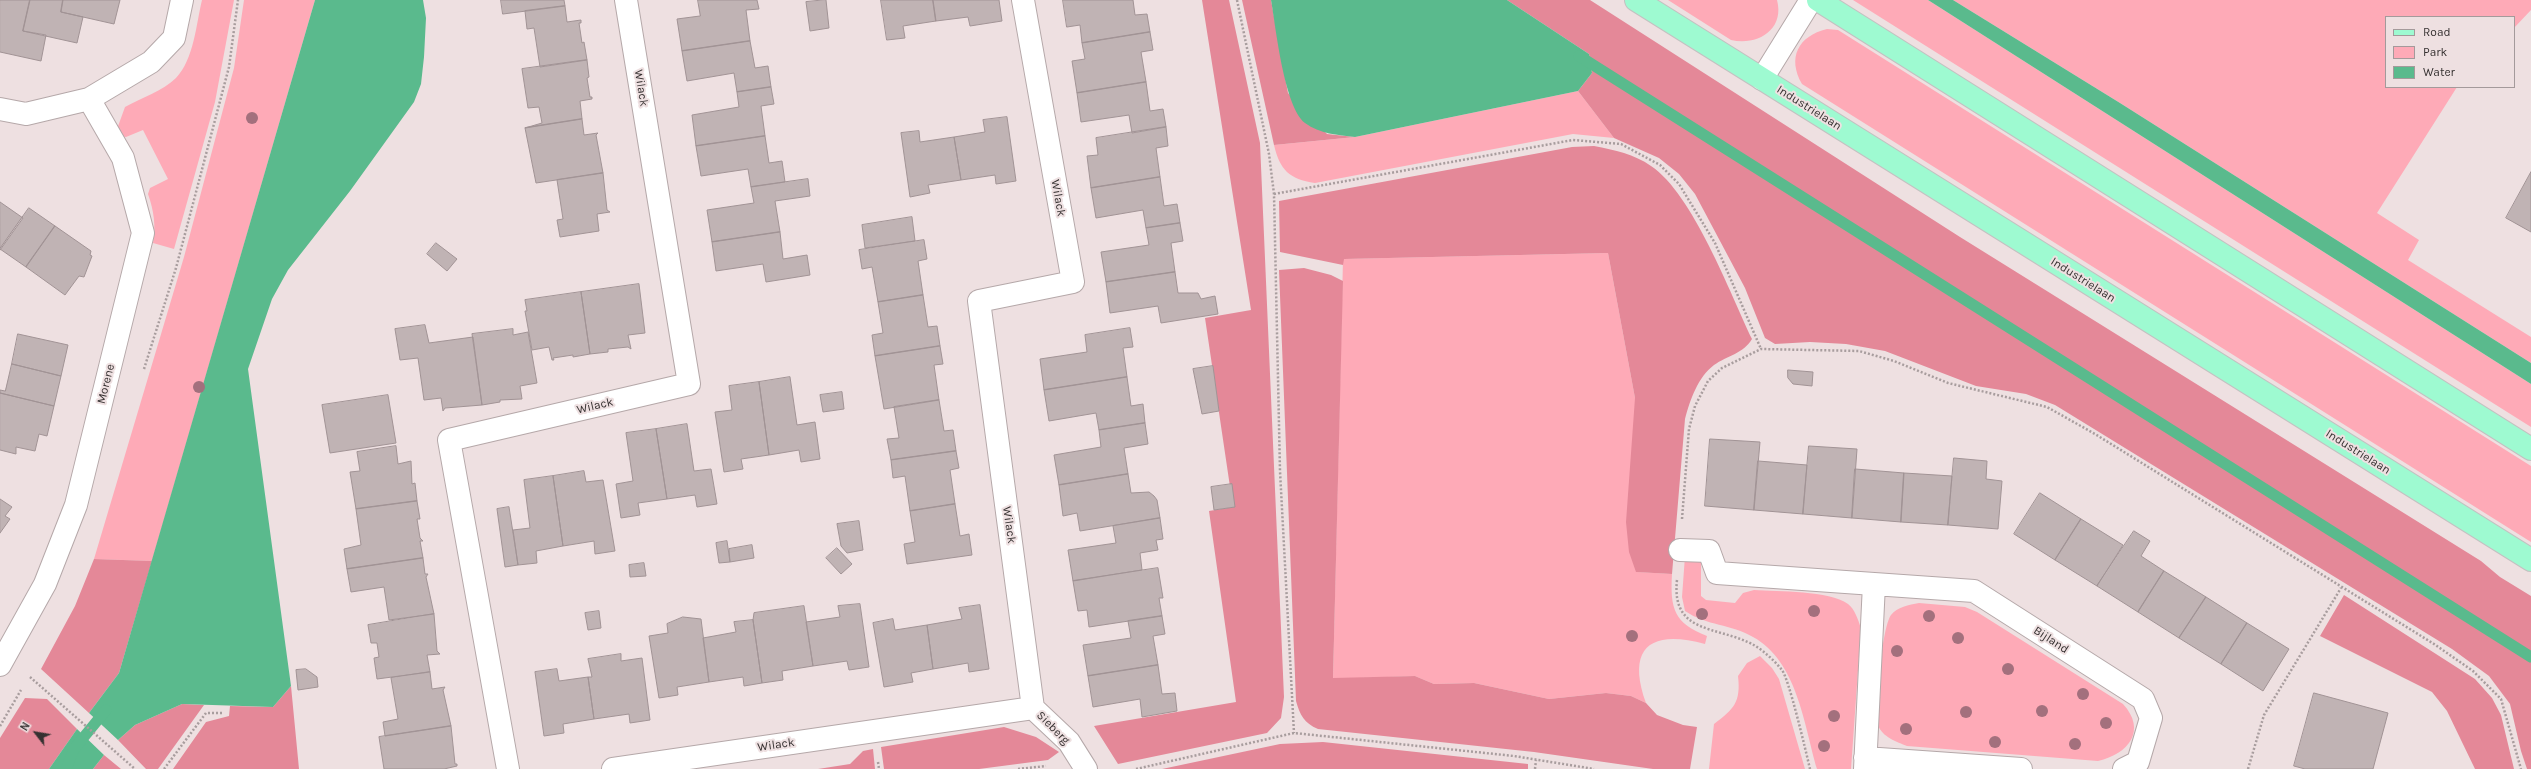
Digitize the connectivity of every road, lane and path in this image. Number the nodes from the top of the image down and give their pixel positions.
1 (182, 0) edge
2 (626, 0) edge
3 (1023, 0) edge
4 (1237, 0) edge
5 (1636, 0) edge
6 (1811, 0) edge
7 (1818, 0) edge
8 (1762, 79) junction
9 (89, 99) junction
10 (0, 109) edge
11 (1274, 194) junction
12 (1761, 349) junction
13 (2531, 449) edge
14 (1680, 550) junction
15 (2531, 560) edge
16 (1874, 584) junction
17 (2341, 588) junction
18 (0, 665) edge
19 (25, 682) dead end
20 (21, 688) dead end
21 (1033, 708) junction
22 (223, 714) dead end
23 (0, 726) edge
24 (1294, 733) junction
25 (1536, 760) junction
26 (1865, 764) edge
27 (135, 769) edge
28 (164, 769) edge
29 (508, 769) edge
30 (613, 769) edge
31 (1086, 769) edge
32 (1136, 769) edge
33 (1535, 769) edge
34 (1594, 769) edge
35 (1810, 769) edge
36 (2021, 769) edge
37 (2124, 769) edge
38 (2248, 769) edge
39 (2521, 769) edge

1 - 9 street
2 - 29 street, Wilack
3 - 21 street, Wilack
4 - 11 path
5 - 8 main road, Industrielaan
6 - 8 street
7 - 13 main road
8 - 15 main road, Industrielaan
9 - 10 street
9 - 18 street, Morene
11 - 12 path
11 - 24 path
12 - 14 path
12 - 17 path
14 - 16 street, Bijland
14 - 35 path
16 - 26 street
16 - 37 street, Bijland
17 - 38 path
17 - 39 path
19 - 27 path
20 - 23 path
21 - 30 street, Wilack
21 - 31 street, Sieberg
22 - 28 path
24 - 25 path
24 - 32 path
25 - 33 path
25 - 34 path
26 - 36 street

